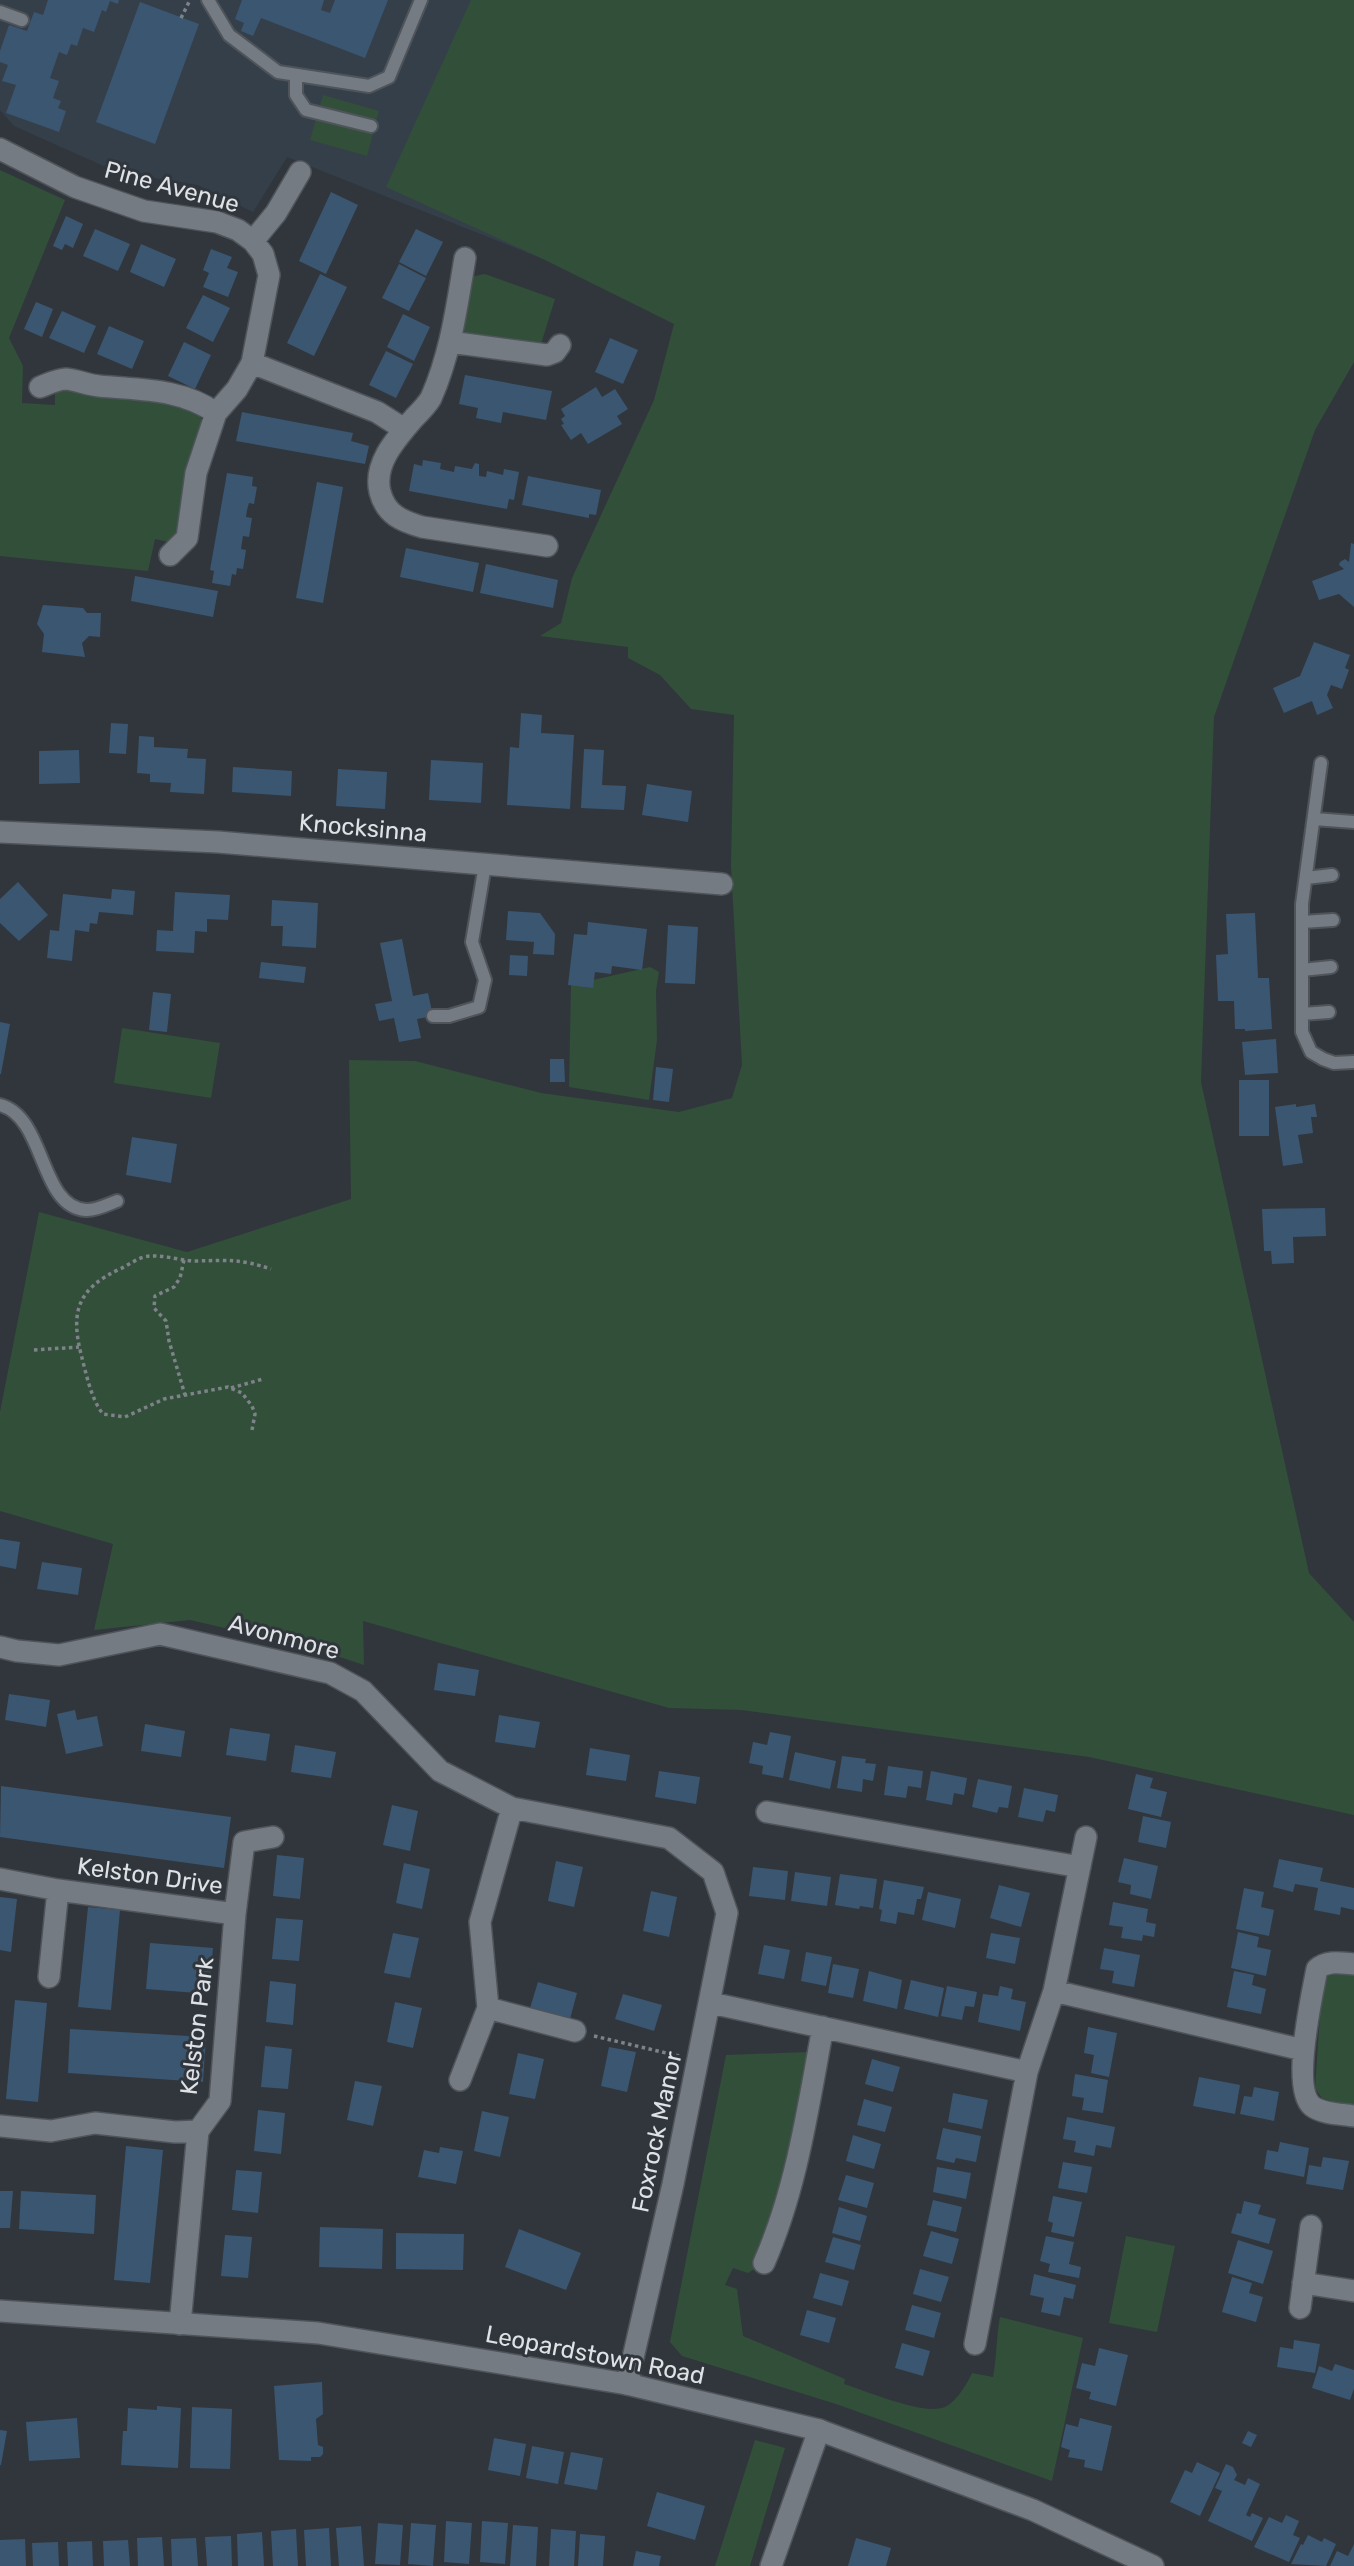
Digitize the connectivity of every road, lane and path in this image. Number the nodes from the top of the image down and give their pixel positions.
1 (190, 0) edge
2 (208, 0) edge
3 (421, 0) edge
4 (0, 12) edge
5 (181, 18) dead end
6 (22, 20) dead end
7 (296, 76) junction
8 (371, 126) dead end
9 (0, 149) edge
10 (300, 172) dead end
11 (253, 241) junction
12 (465, 258) dead end
13 (450, 342) junction
14 (560, 345) dead end
15 (252, 363) junction
16 (40, 387) dead end
17 (216, 413) junction
18 (404, 429) junction
19 (547, 546) dead end
20 (170, 555) dead end
21 (1321, 763) dead end
22 (1314, 819) junction
23 (1354, 822) edge
24 (0, 832) edge
25 (485, 864) junction
26 (1332, 876) dead end
27 (1306, 878) junction
28 (722, 884) dead end
29 (1333, 920) dead end
30 (1302, 922) junction
31 (1331, 967) dead end
32 (1302, 970) junction
33 (1329, 1012) dead end
34 (1302, 1014) junction
35 (433, 1016) dead end
36 (1354, 1062) edge
37 (0, 1105) edge
38 (117, 1201) dead end
39 (184, 1260) junction
40 (271, 1269) dead end
41 (79, 1347) junction
42 (34, 1350) dead end
43 (263, 1379) dead end
44 (231, 1388) junction
45 (185, 1395) junction
46 (252, 1430) dead end
47 (0, 1647) edge
48 (512, 1808) junction
49 (767, 1812) dead end
50 (1086, 1837) dead end
51 (274, 1838) dead end
52 (1080, 1867) junction
53 (3, 1879) edge
54 (58, 1890) junction
55 (235, 1914) junction
56 (1354, 1964) edge
57 (49, 1978) dead end
58 (1054, 1991) junction
59 (711, 2003) junction
60 (488, 2008) junction
61 (823, 2027) junction
62 (575, 2031) joint
63 (1303, 2050) junction
64 (699, 2061) junction
65 (1027, 2072) junction
66 (460, 2080) dead end
67 (1354, 2116) edge
68 (0, 2126) edge
69 (198, 2132) junction
70 (1311, 2226) dead end
71 (764, 2263) dead end
72 (1303, 2283) junction
73 (1354, 2291) edge
74 (1300, 2308) dead end
75 (0, 2311) edge
76 (180, 2324) junction
77 (975, 2344) dead end
78 (627, 2384) junction
79 (819, 2430) junction
80 (771, 2566) edge
81 (1153, 2566) edge

1 - 5 path
2 - 7 lane
3 - 7 lane
4 - 6 lane
7 - 8 lane
9 - 11 street, Pine Avenue
10 - 11 street, Pine Avenue
11 - 15 street, Pine Avenue
12 - 13 street
13 - 14 street
13 - 18 street
15 - 17 street, Pine Avenue
15 - 18 street
16 - 17 street
17 - 20 street
18 - 19 street
21 - 22 lane
22 - 23 lane
22 - 27 lane
24 - 25 street, Knocksinna
25 - 28 street, Knocksinna
25 - 35 lane
26 - 27 lane
27 - 30 lane
29 - 30 lane
30 - 32 lane
31 - 32 lane
32 - 34 lane
33 - 34 lane
34 - 36 lane
37 - 38 lane
39 - 40 path
39 - 41 path
39 - 45 path
41 - 42 path
41 - 45 path
43 - 44 path
44 - 45 path
44 - 46 path
47 - 48 street, Avonmore
48 - 59 street, Avonmore
48 - 60 street
49 - 52 street
50 - 52 street
51 - 55 street, Kelston Park
52 - 58 street
53 - 54 street, Kelston Drive
54 - 55 street, Kelston Drive
54 - 57 street, Kelston Drive
55 - 69 street, Kelston Park
56 - 63 street
58 - 63 street
58 - 65 street
59 - 61 street
59 - 64 street, Foxrock Manor
60 - 62 street
60 - 66 street
61 - 65 street
61 - 71 street
62 - 64 path
63 - 67 street
64 - 78 street, Foxrock Manor
65 - 77 street
68 - 69 street
69 - 76 street, Kelston Park
70 - 72 street
72 - 73 street
72 - 74 street
75 - 76 street, Leopardstown Road
76 - 78 street, Leopardstown Road
78 - 79 street, Leopardstown Road
79 - 80 street
79 - 81 street, Leopardstown Road

